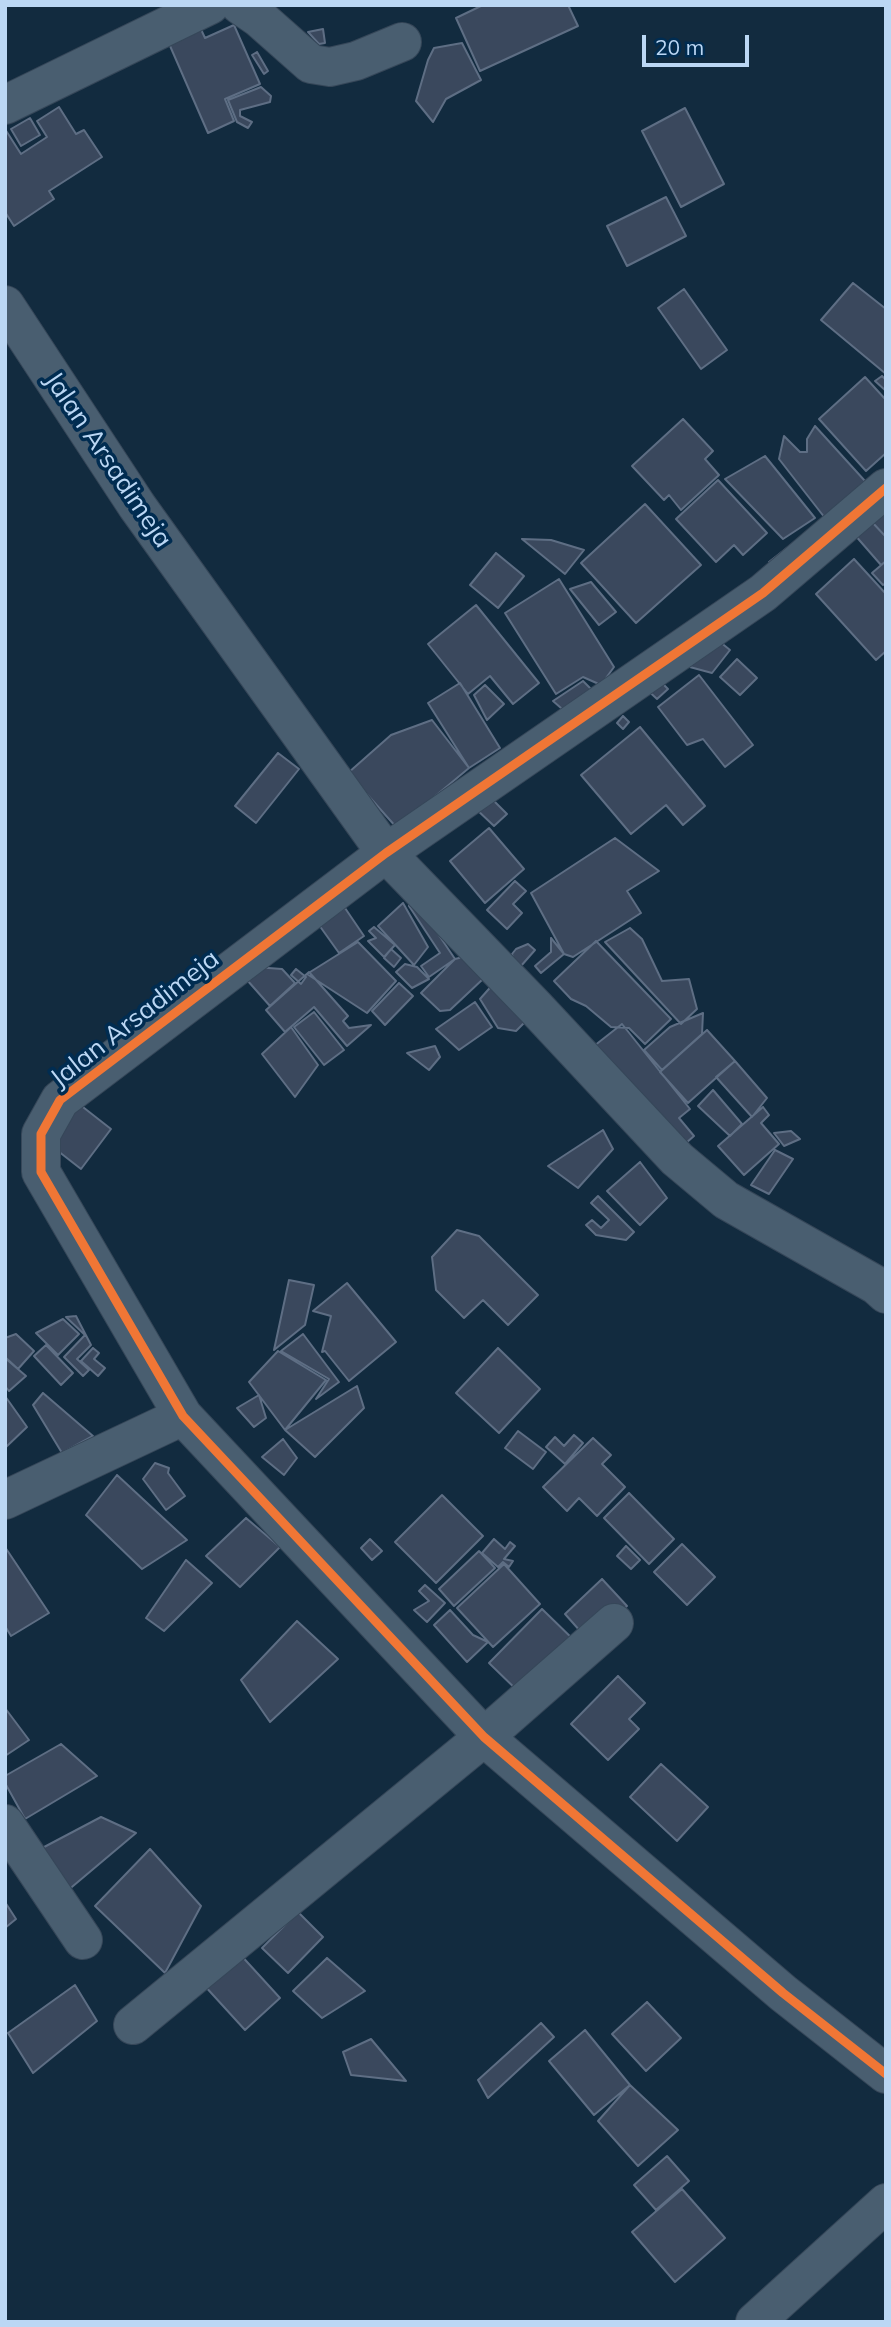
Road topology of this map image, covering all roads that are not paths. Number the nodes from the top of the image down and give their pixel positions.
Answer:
1 (210, 5) edge
2 (240, 5) edge
3 (402, 42) dead end
4 (5, 105) edge
5 (5, 304) edge
6 (886, 488) edge
7 (386, 853) junction
8 (886, 1294) edge
9 (183, 1416) junction
10 (5, 1500) edge
11 (614, 1623) dead end
12 (484, 1737) junction
13 (5, 1824) edge
14 (83, 1940) dead end
15 (133, 2025) dead end
16 (886, 2074) edge
17 (886, 2203) edge
18 (755, 2322) edge

1 - 4 street
2 - 3 street
5 - 7 street, Jalan Arsadimeja
6 - 7 street
7 - 8 street
7 - 9 street, Jalan Arsadimeja
9 - 10 street
9 - 12 street, Jalan Arsadimeja
11 - 12 street
12 - 15 street
12 - 16 street, Jalan Arsadimeja
13 - 14 street
17 - 18 street

